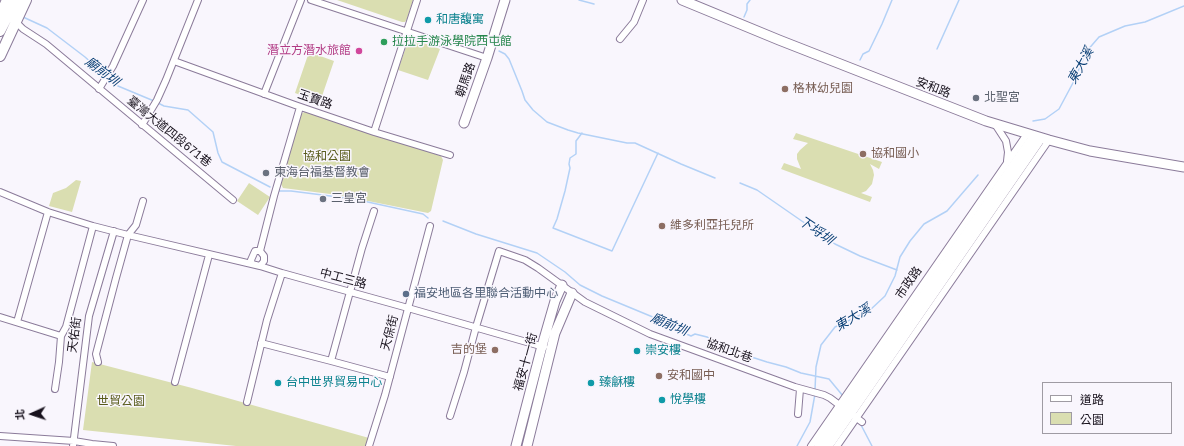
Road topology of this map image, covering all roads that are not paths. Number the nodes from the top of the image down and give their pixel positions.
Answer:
1 (16, 0) edge
2 (26, 0) edge
3 (143, 0) edge
4 (198, 0) edge
5 (301, 0) edge
6 (311, 0) edge
7 (417, 0) edge
8 (505, 0) edge
9 (643, 0) edge
10 (682, 0) edge
11 (5, 7) edge
12 (16, 23) junction
13 (0, 31) edge
14 (406, 32) junction
15 (620, 40) dead end
16 (0, 56) edge
17 (487, 58) junction
18 (174, 61) junction
19 (99, 89) junction
20 (264, 94) junction
21 (300, 107) junction
22 (464, 123) dead end
23 (995, 124) junction
24 (142, 125) junction
25 (374, 132) junction
26 (1038, 137) junction
27 (450, 155) dead end
28 (1006, 166) junction
29 (1184, 167) edge
30 (0, 192) edge
31 (233, 200) dead end
32 (142, 201) dead end
33 (374, 211) dead end
34 (48, 212) junction
35 (93, 226) junction
36 (430, 226) dead end
37 (114, 231) junction
38 (128, 235) junction
39 (260, 251) junction
40 (209, 255) junction
41 (252, 264) junction
42 (260, 266) junction
43 (282, 273) junction
44 (562, 285) junction
45 (350, 292) junction
46 (572, 293) junction
47 (408, 308) junction
48 (0, 317) edge
49 (17, 322) junction
50 (476, 327) junction
51 (61, 336) junction
52 (261, 343) junction
53 (542, 346) junction
54 (551, 349) junction
55 (331, 361) junction
56 (98, 362) dead end
57 (390, 377) junction
58 (175, 382) dead end
59 (55, 389) dead end
60 (803, 390) junction
61 (247, 402) dead end
62 (798, 414) dead end
63 (850, 414) junction
64 (450, 416) dead end
65 (0, 437) edge
66 (54, 443) edge
67 (73, 443) edge
68 (92, 445) edge
69 (113, 446) edge
70 (368, 446) edge
71 (516, 446) edge
72 (527, 446) edge
73 (811, 446) edge
74 (819, 446) edge
75 (828, 446) edge
76 (837, 446) edge

1 - 11 main road
2 - 12 main road
3 - 19 street
4 - 18 street
5 - 20 street
6 - 14 street
7 - 14 street
8 - 17 street, 朝馬路
9 - 15 street
10 - 23 street, 安和路
11 - 12 street
11 - 13 main road
12 - 16 main road
12 - 19 street, 臺灣大道四段671巷
14 - 17 street
14 - 25 street
17 - 22 street, 朝馬路
18 - 20 street, 玉寶路
18 - 24 street
19 - 24 street, 臺灣大道四段671巷
20 - 21 street, 玉寶路
21 - 25 street, 玉寶路
21 - 39 street
23 - 26 street, 安和路
23 - 28 street
24 - 31 street, 臺灣大道四段671巷
25 - 27 street, 玉寶路
26 - 28 street, 市政路
26 - 29 street, 安和路
26 - 63 street, 市政路
28 - 63 street, 市政路
30 - 34 street, 中工三路
32 - 38 street
33 - 45 street
34 - 35 street, 中工三路
34 - 49 street
35 - 37 street, 中工三路
35 - 51 street
36 - 47 street, 天保街
37 - 38 street, 中工三路
37 - 67 street, 天佑街
38 - 40 street, 中工三路
38 - 56 street
39 - 41 street
39 - 42 street
40 - 41 street, 中工三路
40 - 58 street
41 - 42 street, 中工三路
42 - 43 street, 中工三路
43 - 45 street, 中工三路
43 - 52 street
44 - 46 street, 協和北巷
44 - 50 street, 協和北巷
44 - 53 street, 福安十一街
45 - 47 street, 中工三路
45 - 55 street
46 - 54 street
46 - 60 street, 協和北巷
47 - 50 street, 中工三路
47 - 57 street, 天保街
48 - 49 street
49 - 51 street
50 - 53 street, 中工三路
50 - 64 street
51 - 59 street
52 - 55 street
52 - 61 street
53 - 54 street, 中工三路
53 - 71 street, 福安十一街
54 - 72 street
55 - 57 street
57 - 70 street, 天保街
60 - 62 street
60 - 63 street, 協和北巷
63 - 73 street, 市政路
63 - 74 street, 市政路
63 - 75 street, 市政路
63 - 76 street, 市政路
65 - 66 street
66 - 67 street
67 - 68 street
68 - 69 street

